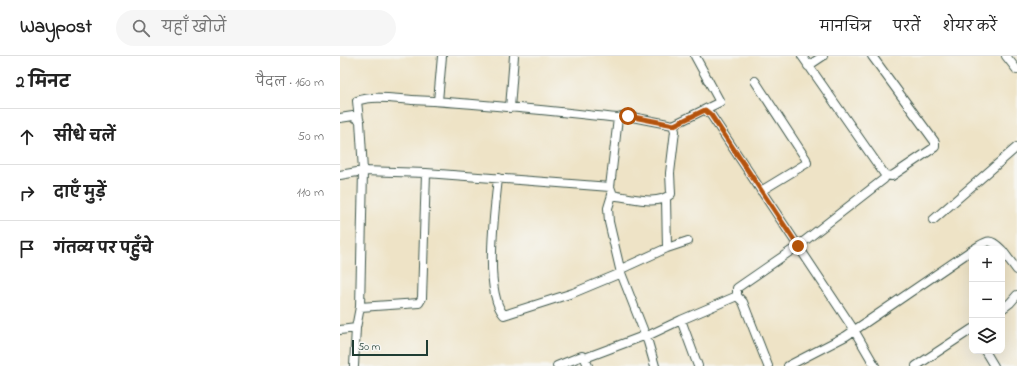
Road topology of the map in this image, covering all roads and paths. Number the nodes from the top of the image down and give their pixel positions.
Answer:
1 (442, 56) edge
2 (514, 56) edge
3 (695, 56) edge
4 (802, 56) edge
5 (823, 56) edge
6 (872, 56) edge
7 (1006, 56) edge
8 (808, 66) junction
9 (1017, 70) edge
10 (755, 81) dead end
11 (438, 101) junction
12 (510, 108) junction
13 (705, 110) junction
14 (340, 118) edge
15 (618, 118) junction
16 (359, 120) junction
17 (674, 125) junction
18 (1017, 147) edge
19 (362, 171) junction
20 (426, 173) junction
21 (340, 175) edge
22 (885, 175) junction
23 (498, 178) junction
24 (611, 191) junction
25 (761, 191) junction
26 (666, 199) junction
27 (933, 220) dead end
28 (688, 241) dead end
29 (798, 246) junction
30 (979, 246) edge
31 (998, 246) edge
32 (667, 248) junction
33 (969, 253) edge
34 (1005, 254) edge
35 (1017, 270) edge
36 (622, 271) junction
37 (1017, 295) edge
38 (737, 296) junction
39 (360, 306) junction
40 (1005, 307) edge
41 (681, 320) junction
42 (356, 328) junction
43 (340, 330) edge
44 (854, 330) junction
45 (969, 332) edge
46 (645, 337) junction
47 (987, 354) edge
48 (585, 358) junction
49 (354, 366) edge
50 (557, 366) edge
51 (588, 366) edge
52 (655, 366) edge
53 (698, 366) edge
54 (768, 366) edge
55 (788, 366) edge
56 (875, 366) edge
57 (916, 366) edge
58 (994, 366) edge

1 - 11 street
2 - 12 street
3 - 13 street
4 - 8 street
5 - 8 street
6 - 22 street
7 - 9 street
8 - 22 street
10 - 25 street
11 - 12 street
11 - 16 street
12 - 15 street
13 - 17 street
13 - 25 street
14 - 16 street
15 - 17 street
15 - 24 street
16 - 19 street
17 - 26 street
18 - 27 street
19 - 20 street
19 - 21 street
19 - 39 street
20 - 23 street
20 - 39 street
22 - 29 street
23 - 24 street
23 - 36 street
24 - 26 street
24 - 36 street
25 - 29 street
26 - 32 street
28 - 32 street
29 - 38 street
29 - 44 street
30 - 31 street
32 - 36 street
33 - 44 street
34 - 35 street
36 - 46 street
37 - 40 street
38 - 41 street
38 - 54 street
39 - 42 street
41 - 46 street
41 - 53 street
42 - 43 street
42 - 49 street
44 - 55 street
44 - 56 street
45 - 57 street
46 - 48 street
46 - 52 street
47 - 58 street
48 - 50 street
48 - 51 street

